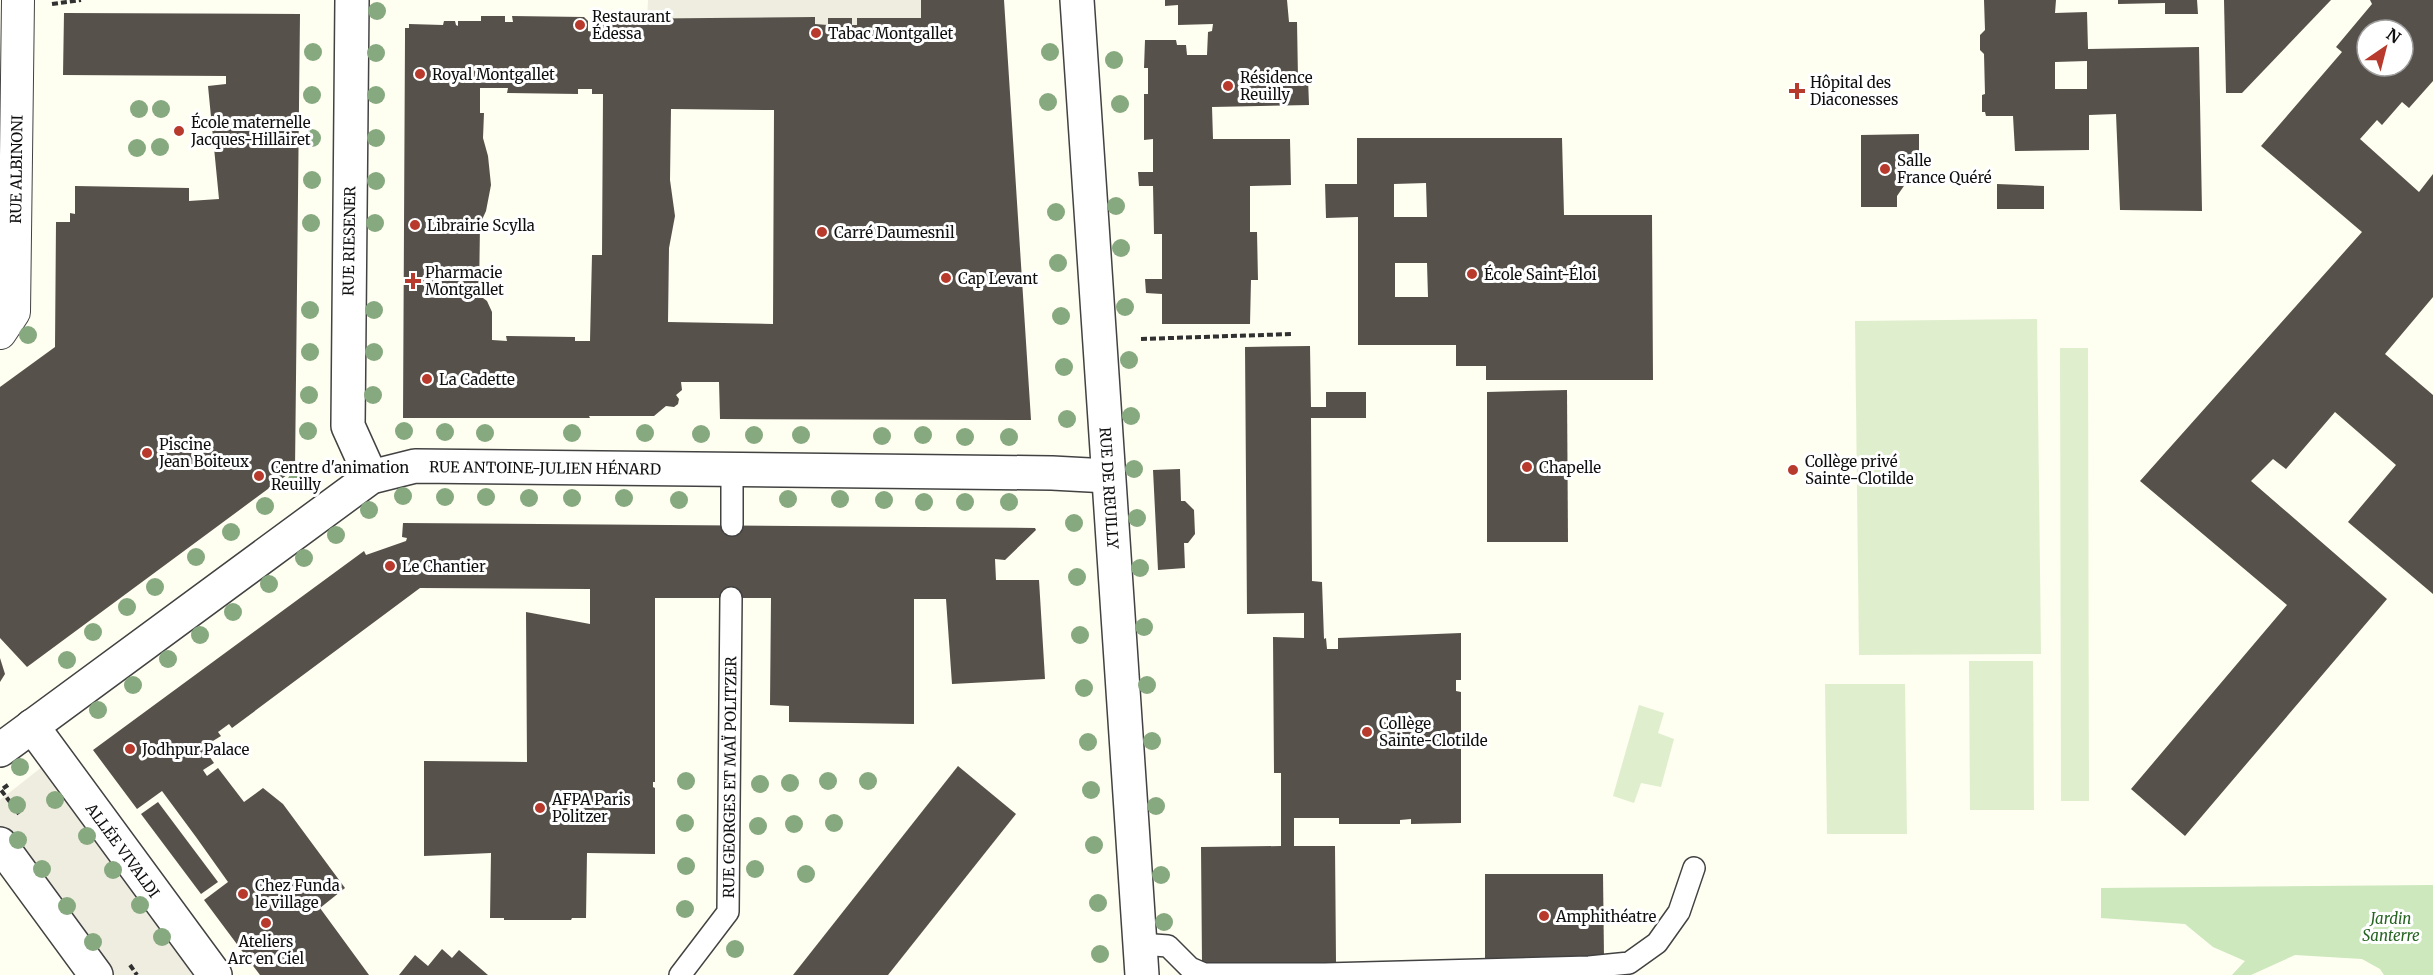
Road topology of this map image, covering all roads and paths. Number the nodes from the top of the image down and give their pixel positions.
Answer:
1 (18, 0) edge
2 (352, 0) edge
3 (1077, 0) edge
4 (0, 333) edge
5 (1292, 334) dead end
6 (1141, 339) dead end
7 (732, 470) junction
8 (1108, 476) junction
9 (371, 477) junction
10 (732, 525) dead end
11 (731, 597) dead end
12 (32, 726) junction
13 (0, 750) edge
14 (0, 844) edge
15 (1694, 868) dead end
16 (1141, 959) edge
17 (96, 975) edge
18 (215, 975) edge
19 (680, 975) edge

1 - 4 street, RUE ALBINONI
2 - 9 street, RUE RIESENER
3 - 8 street, RUE DE REUILLY
5 - 6 path
7 - 8 street, RUE ANTOINE-JULIEN HÉNARD
7 - 9 street, RUE ANTOINE-JULIEN HÉNARD
7 - 10 lane
8 - 16 street, RUE DE REUILLY
9 - 12 street, RUE ANTOINE-JULIEN HÉNARD
11 - 19 lane, RUE GEORGES ET MAÏ POLITZER
12 - 13 street, RUE ANTOINE-JULIEN HÉNARD
12 - 18 street, ALLÉE VIVALDI
14 - 17 street
15 - 16 lane

